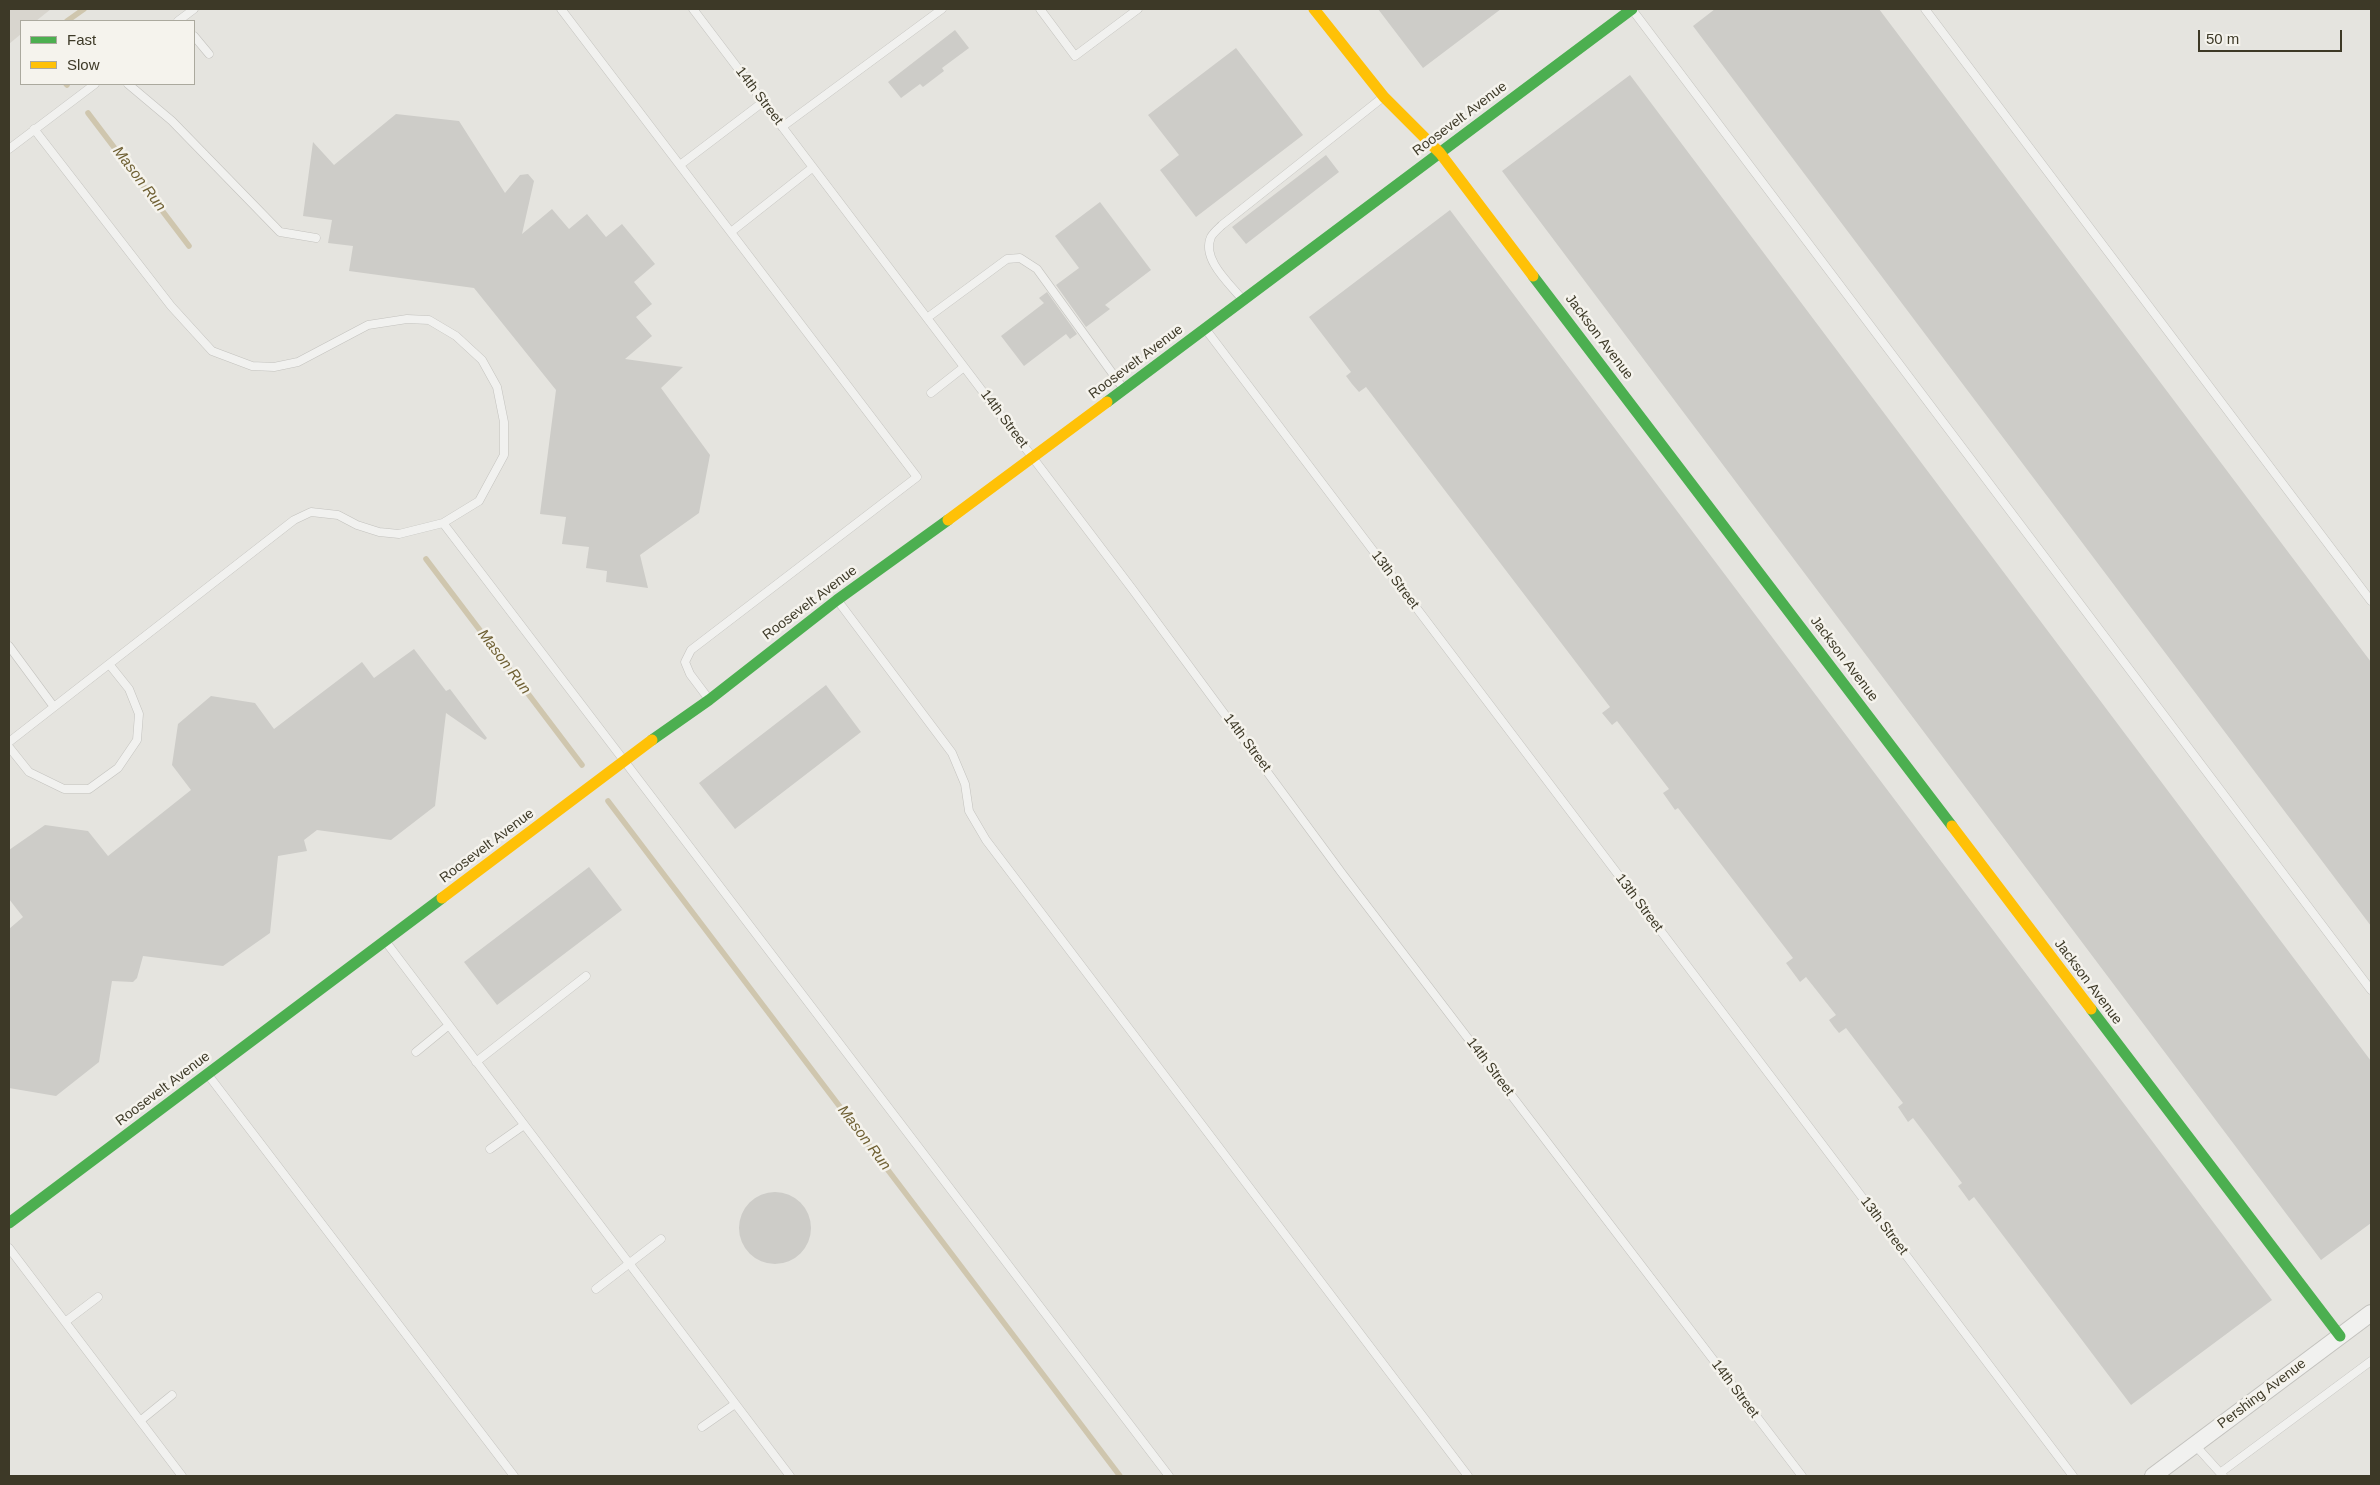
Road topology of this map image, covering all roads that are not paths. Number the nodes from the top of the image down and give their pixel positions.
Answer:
1 (194, 9) edge
2 (560, 9) edge
3 (694, 9) edge
4 (942, 9) edge
5 (1040, 9) edge
6 (1138, 9) edge
7 (1314, 9) edge
8 (1632, 9) edge
9 (1925, 9) edge
10 (181, 20) edge
11 (195, 37) edge
12 (209, 54) dead end
13 (94, 85) edge
14 (129, 85) edge
15 (1384, 97) junction
16 (764, 102) junction
17 (782, 127) junction
18 (34, 129) junction
19 (9, 149) edge
20 (1440, 153) junction
21 (680, 165) junction
22 (812, 168) junction
23 (731, 232) junction
24 (316, 238) dead end
25 (1244, 301) junction
26 (927, 318) junction
27 (1206, 329) junction
28 (964, 367) junction
29 (1124, 390) junction
30 (931, 393) dead end
31 (1033, 458) junction
32 (443, 523) junction
33 (837, 600) junction
34 (2371, 601) edge
35 (9, 646) edge
36 (109, 664) junction
37 (709, 700) junction
38 (54, 707) junction
39 (9, 742) edge
40 (9, 746) edge
41 (625, 760) junction
42 (386, 942) junction
43 (586, 976) dead end
44 (2371, 990) edge
45 (449, 1025) junction
46 (416, 1052) dead end
47 (476, 1062) junction
48 (208, 1074) junction
49 (524, 1125) junction
50 (490, 1149) dead end
51 (9, 1223) edge
52 (662, 1239) dead end
53 (9, 1248) edge
54 (629, 1264) junction
55 (596, 1289) dead end
56 (98, 1297) dead end
57 (2371, 1313) edge
58 (65, 1322) junction
59 (2340, 1336) junction
60 (2371, 1361) edge
61 (172, 1395) dead end
62 (735, 1404) junction
63 (140, 1421) junction
64 (702, 1428) dead end
65 (2194, 1445) junction
66 (2222, 1475) edge
67 (182, 1476) edge
68 (514, 1476) edge
69 (790, 1476) edge
70 (1169, 1476) edge
71 (1468, 1476) edge
72 (1802, 1476) edge
73 (2073, 1476) edge
74 (2153, 1476) edge

1 - 10 lane
2 - 21 lane
3 - 16 lane, 14th Street
4 - 17 lane
5 - 6 lane
7 - 15 street, Jackson Avenue
8 - 20 street, Roosevelt Avenue
8 - 44 lane
9 - 34 lane
11 - 12 lane
13 - 18 lane
14 - 24 lane
15 - 20 street, Jackson Avenue
15 - 25 lane
16 - 17 lane, 14th Street
16 - 21 lane
17 - 22 lane, 14th Street
18 - 19 lane
18 - 32 lane
20 - 25 street, Roosevelt Avenue
20 - 59 street, Jackson Avenue
21 - 23 lane
22 - 23 lane
22 - 26 lane, 14th Street
23 - 37 lane
25 - 27 street, Roosevelt Avenue
26 - 28 lane, 14th Street
26 - 29 lane
27 - 29 street, Roosevelt Avenue
27 - 73 lane, 13th Street
28 - 30 lane
28 - 31 lane, 14th Street
29 - 31 street, Roosevelt Avenue
31 - 33 street, Roosevelt Avenue
31 - 72 lane, 14th Street
32 - 36 lane
32 - 41 lane
33 - 37 street, Roosevelt Avenue
33 - 71 lane
35 - 38 lane
36 - 38 lane
36 - 40 lane
37 - 41 street, Roosevelt Avenue
38 - 39 lane
41 - 42 street, Roosevelt Avenue
41 - 70 lane
42 - 45 lane
42 - 48 street, Roosevelt Avenue
43 - 47 lane
45 - 46 lane
45 - 47 lane
47 - 49 lane
48 - 51 street, Roosevelt Avenue
48 - 68 lane
49 - 50 lane
49 - 54 lane
52 - 54 lane
53 - 58 lane
54 - 55 lane
54 - 62 lane
56 - 58 lane
57 - 59 street, Pershing Avenue
58 - 63 lane
59 - 65 street, Pershing Avenue
60 - 66 lane
61 - 63 lane
62 - 64 lane
62 - 69 lane
63 - 67 lane
65 - 66 lane
65 - 74 street, Pershing Avenue

